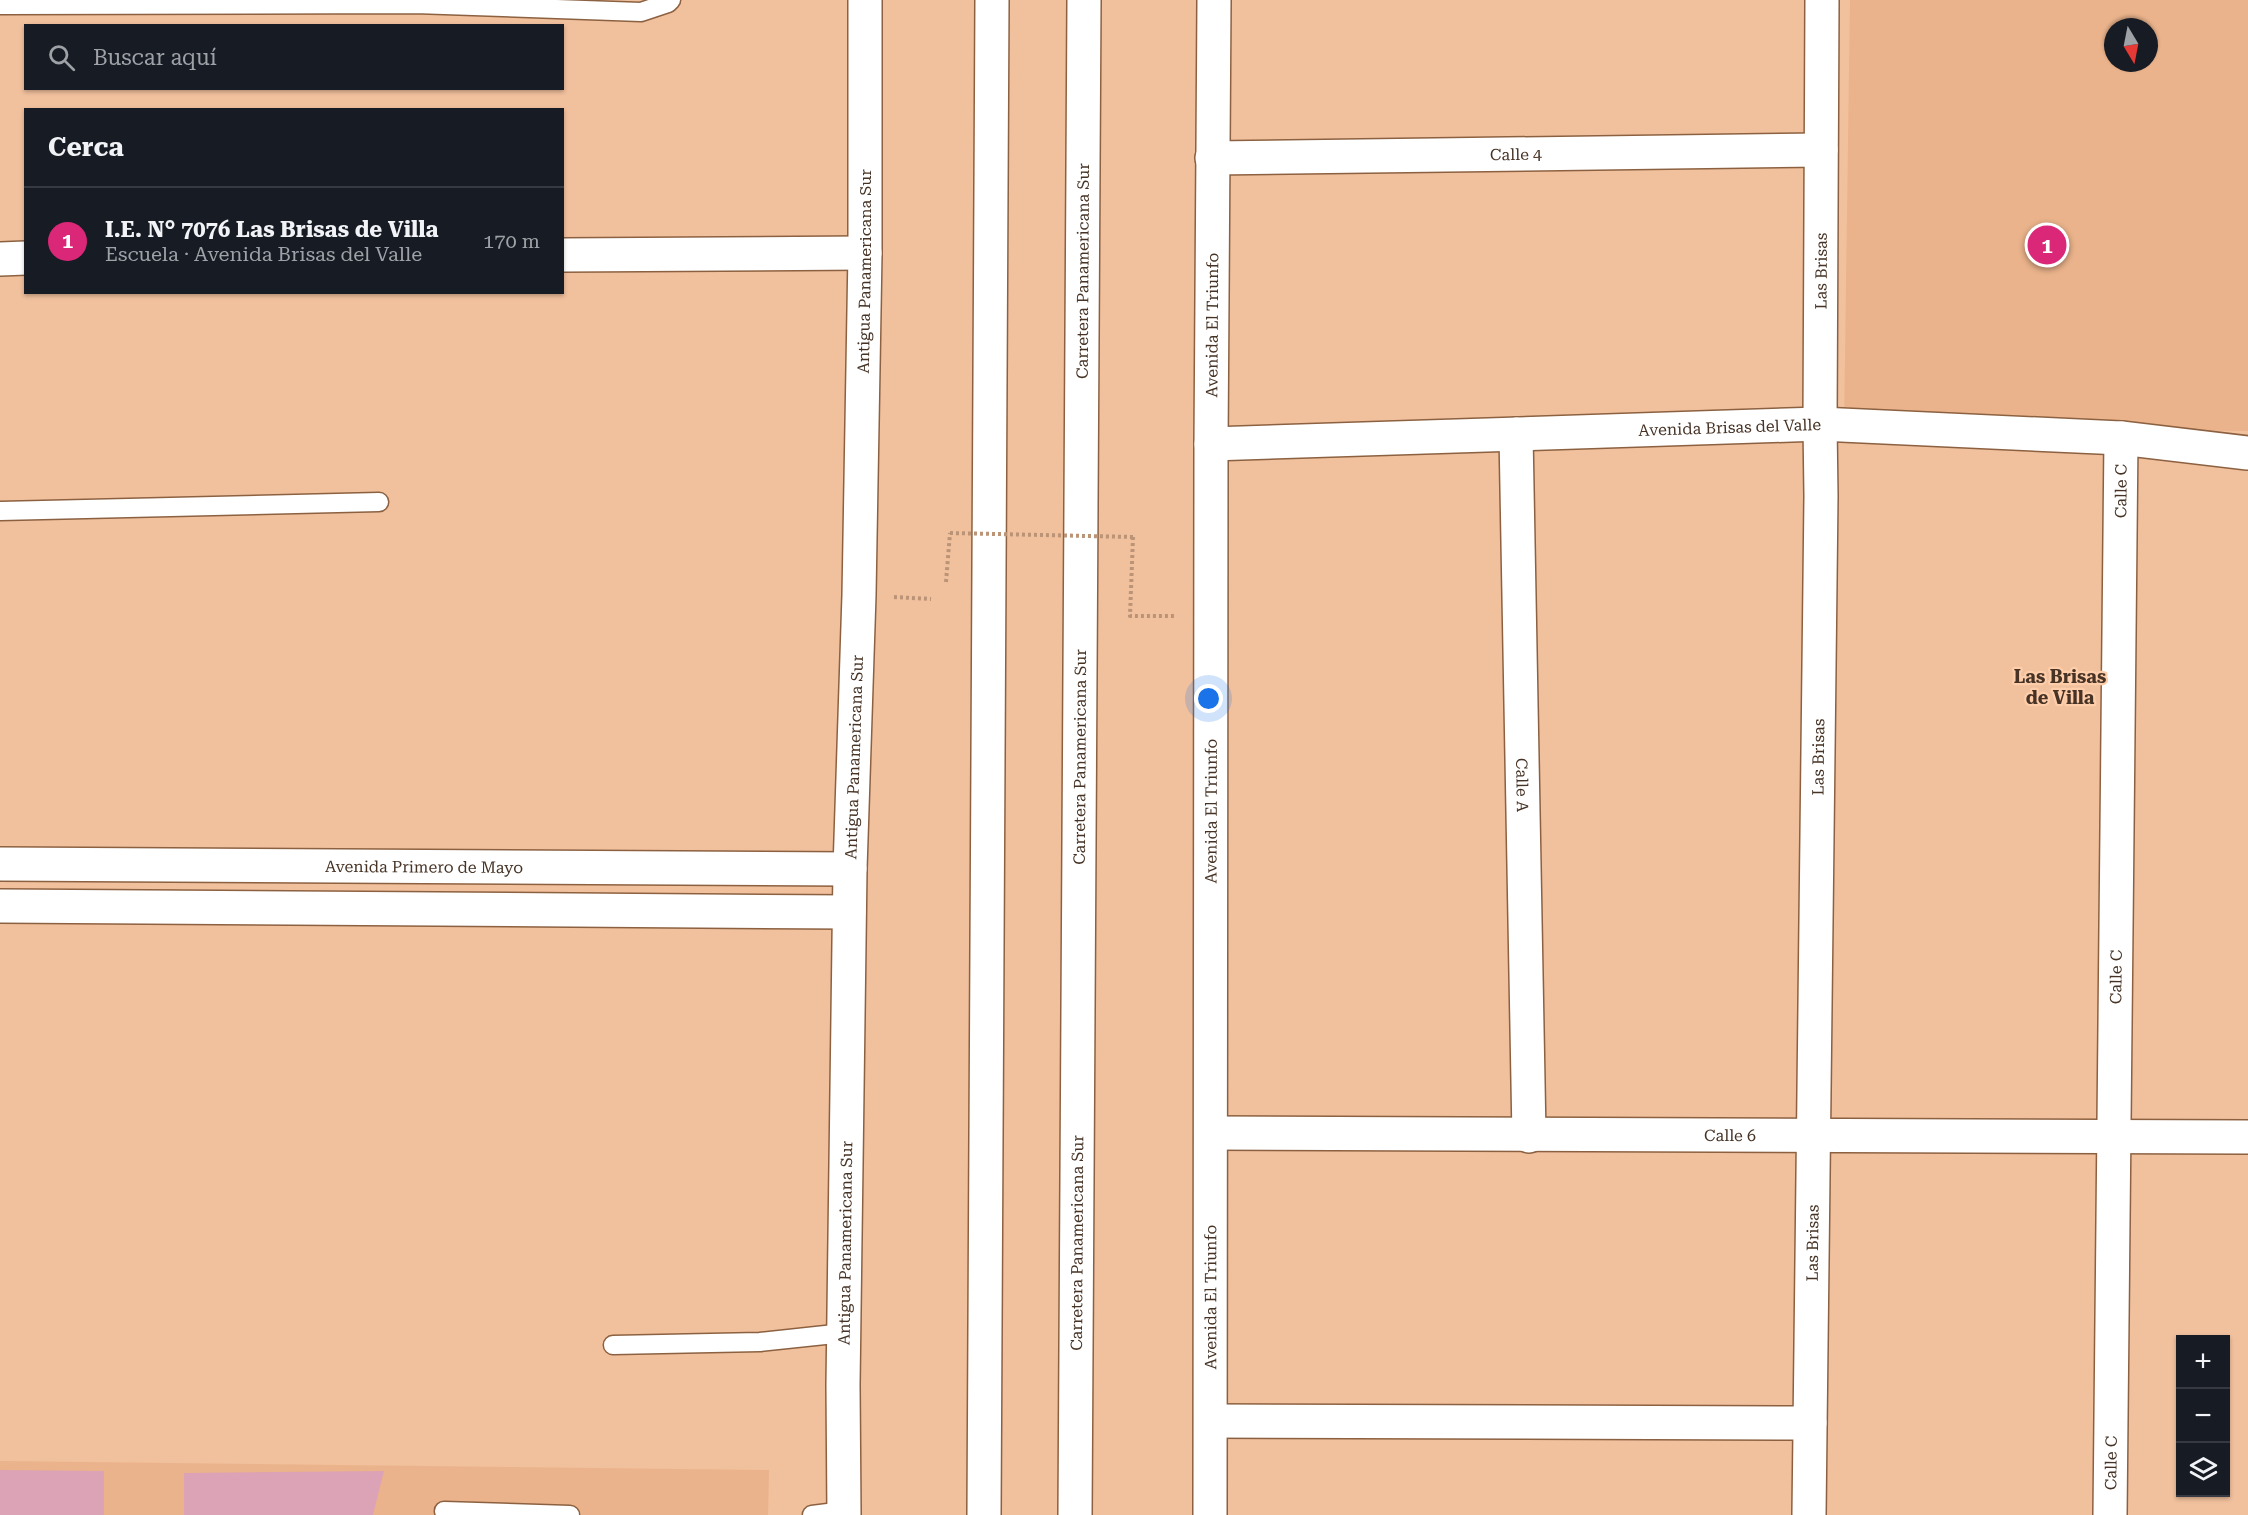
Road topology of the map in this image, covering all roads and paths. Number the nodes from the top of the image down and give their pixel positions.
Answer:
1 (671, 0) edge
2 (866, 0) edge
3 (992, 0) edge
4 (1084, 0) edge
5 (1214, 0) edge
6 (1822, 0) edge
7 (0, 5) edge
8 (1821, 150) junction
9 (1212, 158) junction
10 (865, 253) junction
11 (564, 255) edge
12 (24, 258) edge
13 (0, 259) edge
14 (1820, 424) junction
15 (1516, 434) junction
16 (2121, 438) junction
17 (1211, 444) junction
18 (2248, 453) edge
19 (379, 502) dead end
20 (0, 511) edge
21 (946, 582) dead end
22 (894, 597) dead end
23 (931, 599) dead end
24 (1181, 616) dead end
25 (0, 864) edge
26 (850, 869) junction
27 (0, 906) edge
28 (849, 912) junction
29 (1210, 1133) junction
30 (1529, 1136) junction
31 (1813, 1136) junction
32 (2115, 1137) junction
33 (2248, 1137) edge
34 (844, 1333) junction
35 (613, 1345) dead end
36 (1211, 1421) junction
37 (1810, 1423) junction
38 (444, 1511) dead end
39 (844, 1513) edge
40 (570, 1515) edge
41 (812, 1515) edge
42 (984, 1515) edge
43 (1075, 1515) edge
44 (1210, 1515) edge
45 (1809, 1515) edge
46 (2110, 1515) edge

1 - 7 lane
2 - 10 main road, Antigua Panamericana Sur
3 - 42 main road
4 - 43 main road, Carretera Panamericana Sur
5 - 9 main road, Avenida El Triunfo
6 - 8 main road, Las Brisas
8 - 9 main road, Calle 4
8 - 14 main road, Las Brisas
9 - 17 main road, Avenida El Triunfo
10 - 11 main road
10 - 26 main road, Antigua Panamericana Sur
12 - 13 main road
14 - 15 main road, Avenida Brisas del Valle
14 - 16 main road, Avenida Brisas del Valle
14 - 31 main road, Las Brisas
15 - 17 main road, Avenida Brisas del Valle
15 - 30 main road, Calle A
16 - 18 main road, Avenida Brisas del Valle
16 - 32 main road, Calle C
17 - 29 main road, Avenida El Triunfo
19 - 20 lane
21 - 24 path, bridge
22 - 23 path
25 - 26 main road, Avenida Primero de Mayo
26 - 28 main road, Antigua Panamericana Sur
27 - 28 main road
28 - 34 main road, Antigua Panamericana Sur
29 - 30 main road, Calle 6
29 - 36 main road, Avenida El Triunfo
30 - 31 main road, Calle 6
31 - 32 main road, Calle 6
31 - 37 main road, Las Brisas
32 - 33 main road, Calle 6
32 - 46 main road, Calle C
34 - 35 lane
34 - 39 main road, Antigua Panamericana Sur
36 - 37 main road
36 - 44 main road, Avenida El Triunfo
37 - 45 main road, Las Brisas
38 - 40 lane
39 - 41 lane

